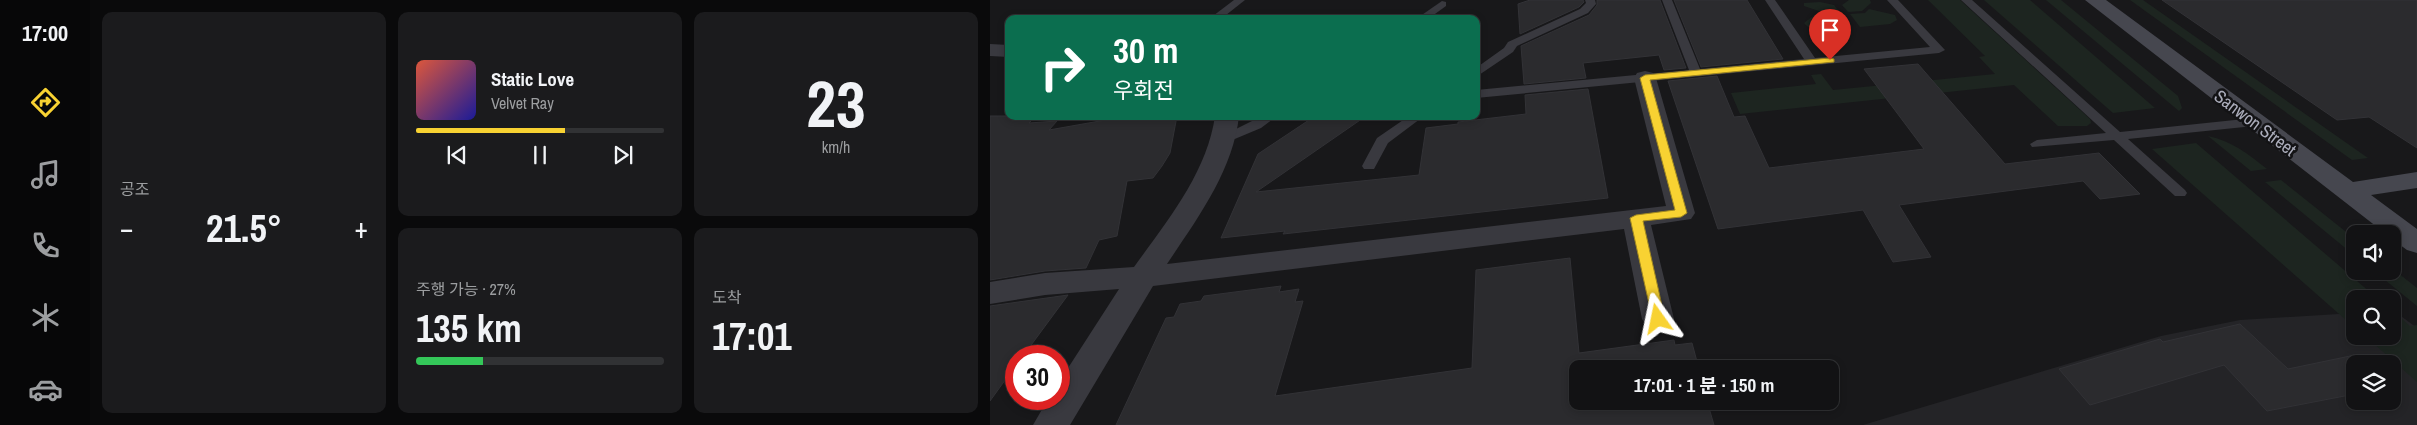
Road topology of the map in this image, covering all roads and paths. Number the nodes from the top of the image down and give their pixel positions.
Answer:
1 (1240, 0) edge
2 (1590, 0) edge
3 (1667, 0) edge
4 (1770, 0) edge
5 (1892, 0) edge
6 (1966, 0) edge
7 (2094, 0) edge
8 (1442, 4) dead end
9 (1219, 15) edge
10 (1427, 15) edge
11 (990, 50) edge
12 (1005, 51) edge
13 (1812, 62) junction
14 (1480, 71) edge
15 (1696, 73) junction
16 (1645, 78) junction
17 (1480, 94) edge
18 (1265, 120) edge
19 (1412, 120) edge
20 (2254, 122) junction
21 (1226, 127) edge
22 (2116, 135) junction
23 (2037, 144) dead end
24 (1369, 166) dead end
25 (2417, 180) edge
26 (2345, 191) junction
27 (2180, 193) dead end
28 (1636, 218) junction
29 (2417, 244) edge
30 (1143, 277) junction
31 (990, 293) edge
32 (1658, 319) dead end
33 (1051, 425) edge

1 - 9 lane
2 - 14 lane
3 - 15 lane
4 - 13 lane
5 - 13 lane
6 - 22 lane
7 - 20 main road, Sanwon Street
8 - 10 lane
11 - 12 street
13 - 15 lane
15 - 16 lane
16 - 17 lane
16 - 28 street
18 - 21 lane
19 - 24 lane
20 - 22 lane
20 - 26 main road, Sanwon Street
21 - 30 street
22 - 23 lane
22 - 27 lane
25 - 26 main road
26 - 29 main road, Sanwon Street
28 - 30 street
28 - 32 street
30 - 31 street
30 - 33 street

